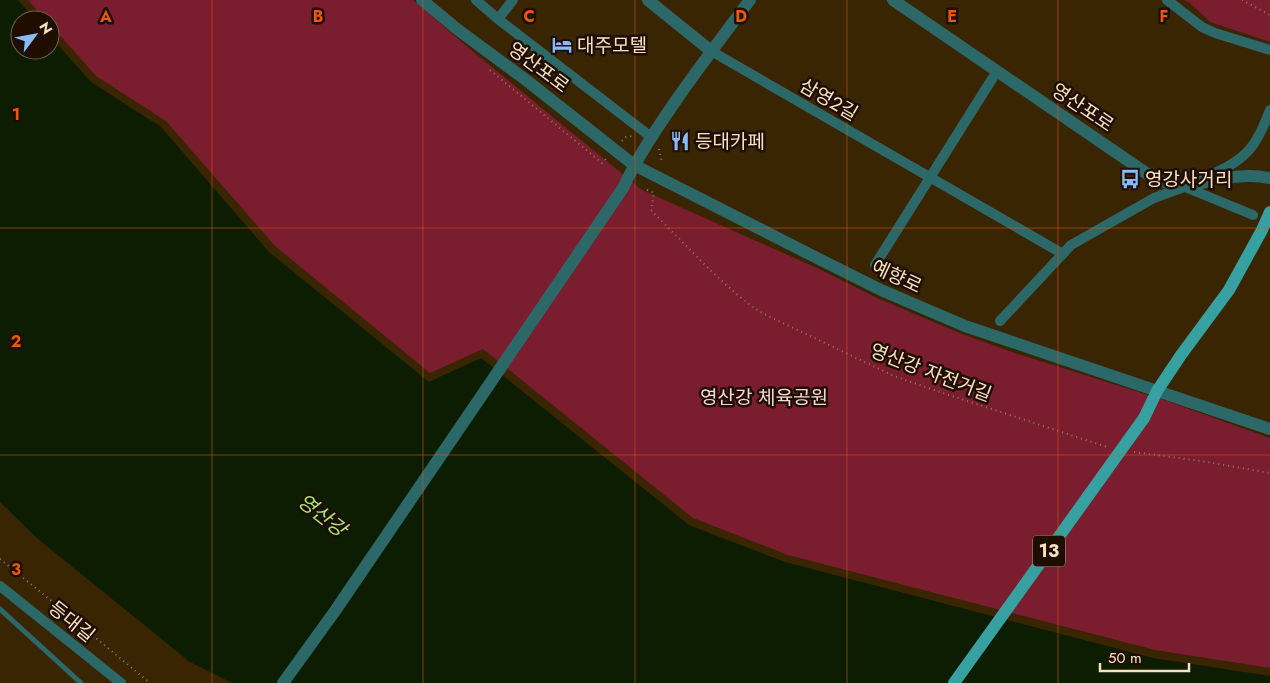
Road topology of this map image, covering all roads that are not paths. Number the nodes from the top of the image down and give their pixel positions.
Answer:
1 (422, 0) edge
2 (476, 0) edge
3 (513, 0) edge
4 (648, 0) edge
5 (750, 0) edge
6 (893, 0) edge
7 (1167, 0) edge
8 (498, 19) junction
9 (1270, 50) edge
10 (711, 51) junction
11 (997, 71) junction
12 (1270, 110) edge
13 (651, 136) junction
14 (634, 165) junction
15 (930, 178) junction
16 (1270, 178) edge
17 (1185, 187) junction
18 (1270, 212) edge
19 (1253, 215) dead end
20 (1063, 254) junction
21 (875, 265) dead end
22 (1000, 322) dead end
23 (1157, 391) junction
24 (1270, 429) edge
25 (0, 586) edge
26 (0, 609) edge
27 (81, 683) edge
28 (121, 683) edge
29 (283, 683) edge
30 (954, 683) edge

1 - 14 street, 영산포로
2 - 8 street
3 - 8 street
4 - 10 street
5 - 10 street
6 - 11 street, 영산포로
7 - 9 street
8 - 13 street
10 - 13 street
10 - 15 street, 삼영2길
11 - 15 street
11 - 17 street, 영산포로
12 - 17 street
13 - 14 street
14 - 23 street, 예향로
14 - 29 street
15 - 20 street, 삼영2길
15 - 21 street
16 - 17 street, 영산포로
17 - 19 street
17 - 20 street
18 - 23 main road, 13
20 - 22 street
23 - 24 street, 예향로
23 - 30 main road, 13, bridge
25 - 28 street, 등대길
26 - 27 lane

